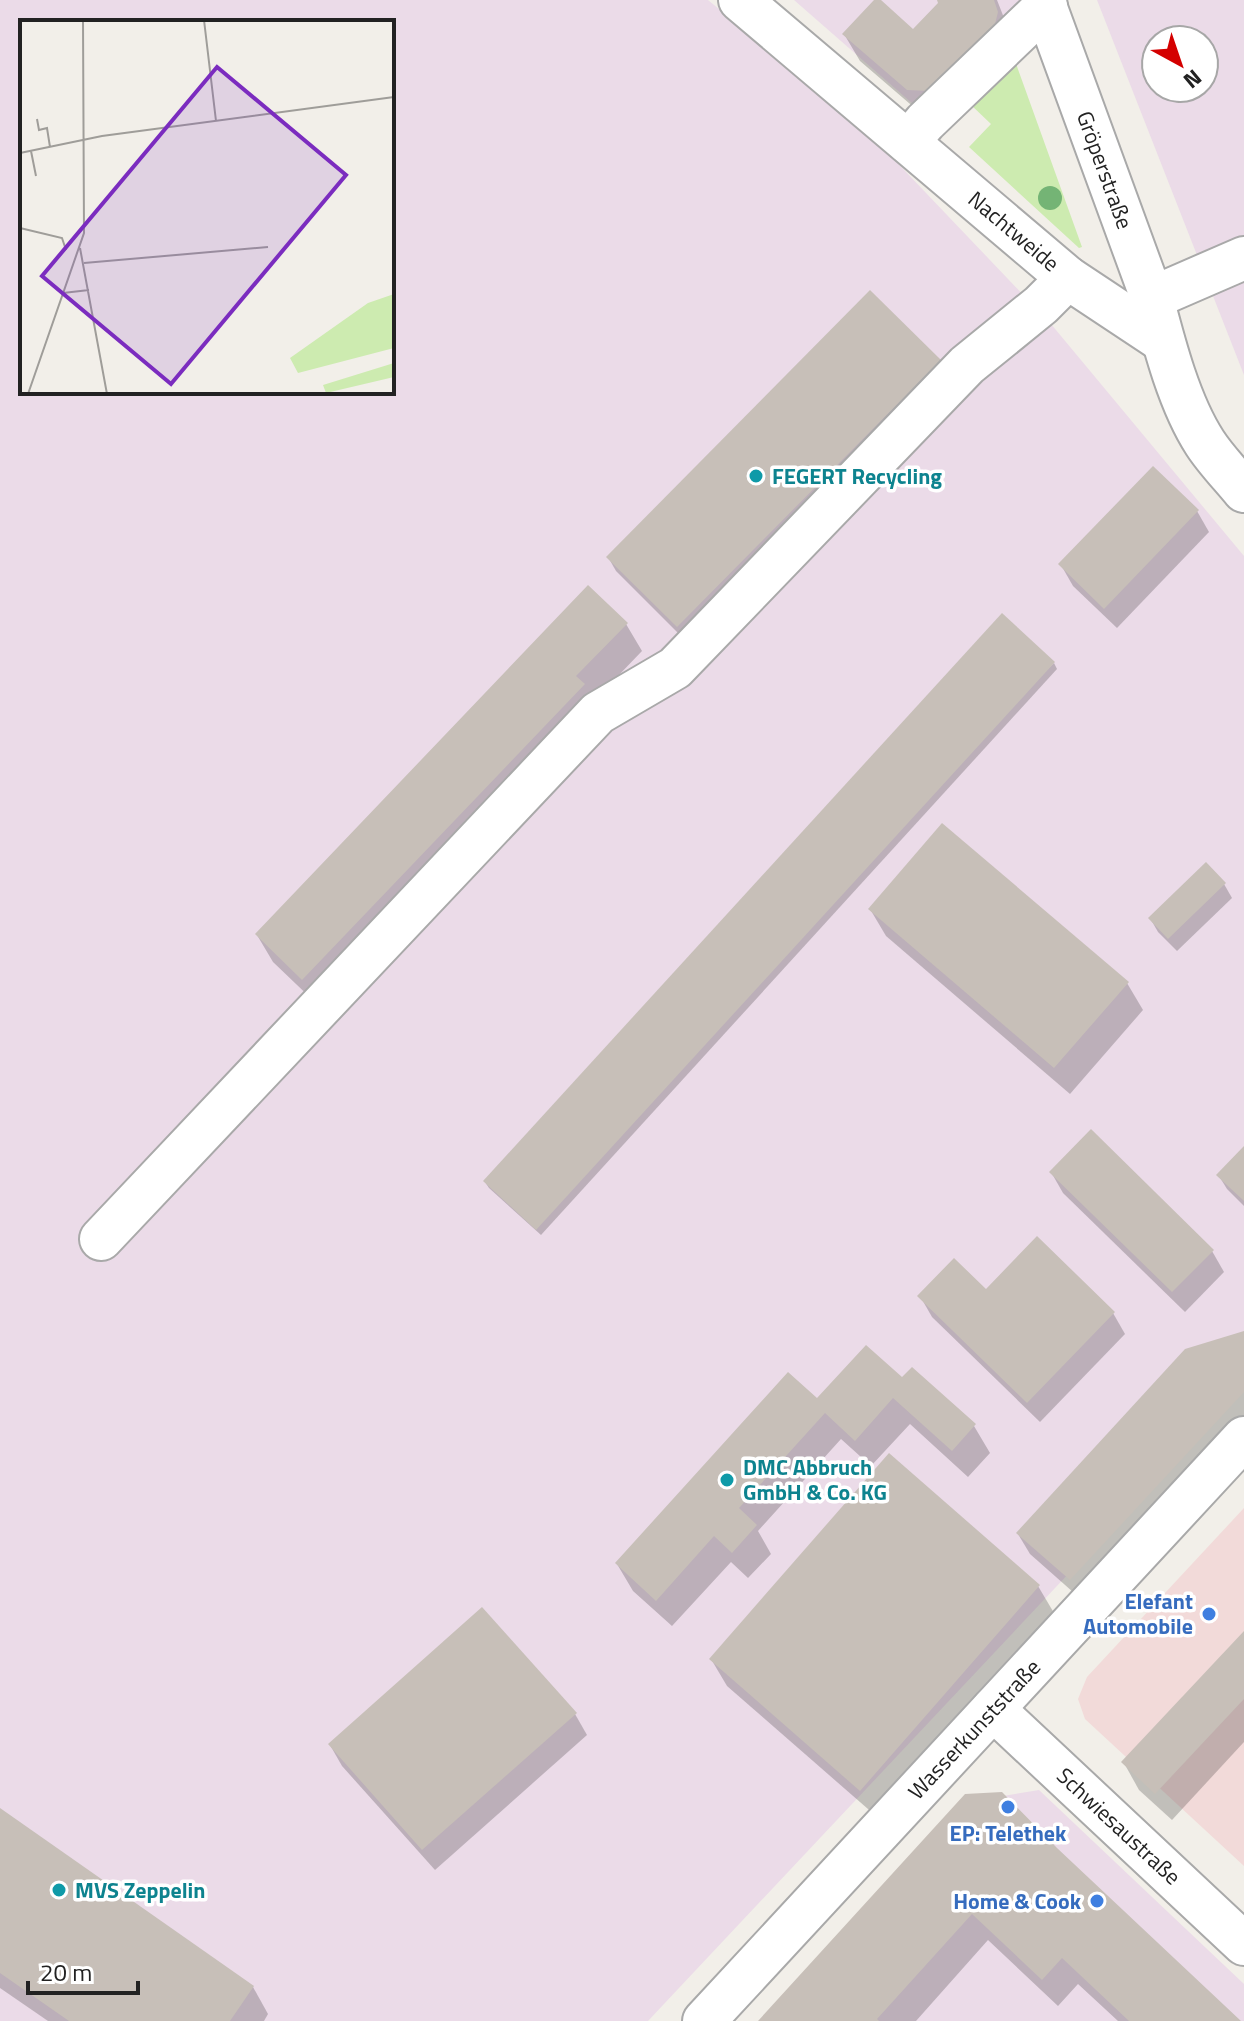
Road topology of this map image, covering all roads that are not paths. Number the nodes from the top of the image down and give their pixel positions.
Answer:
1 (740, 0) edge
2 (1044, 3) edge
3 (908, 142) junction
4 (1240, 264) edge
5 (1068, 278) junction
6 (1152, 298) junction
7 (1163, 341) junction
8 (1244, 491) edge
9 (101, 1239) dead end
10 (1244, 1438) edge
11 (993, 1709) junction
12 (1244, 1944) edge
13 (704, 2021) edge

1 - 3 street, Nachtweide
2 - 3 street
2 - 6 street, Gröperstraße
3 - 5 street, Nachtweide
4 - 6 street
5 - 7 street, Nachtweide
5 - 9 street
6 - 7 street, Gröperstraße
7 - 8 street
10 - 11 street, Wasserkunststraße
11 - 12 street, Schwiesaustraße
11 - 13 street, Wasserkunststraße

